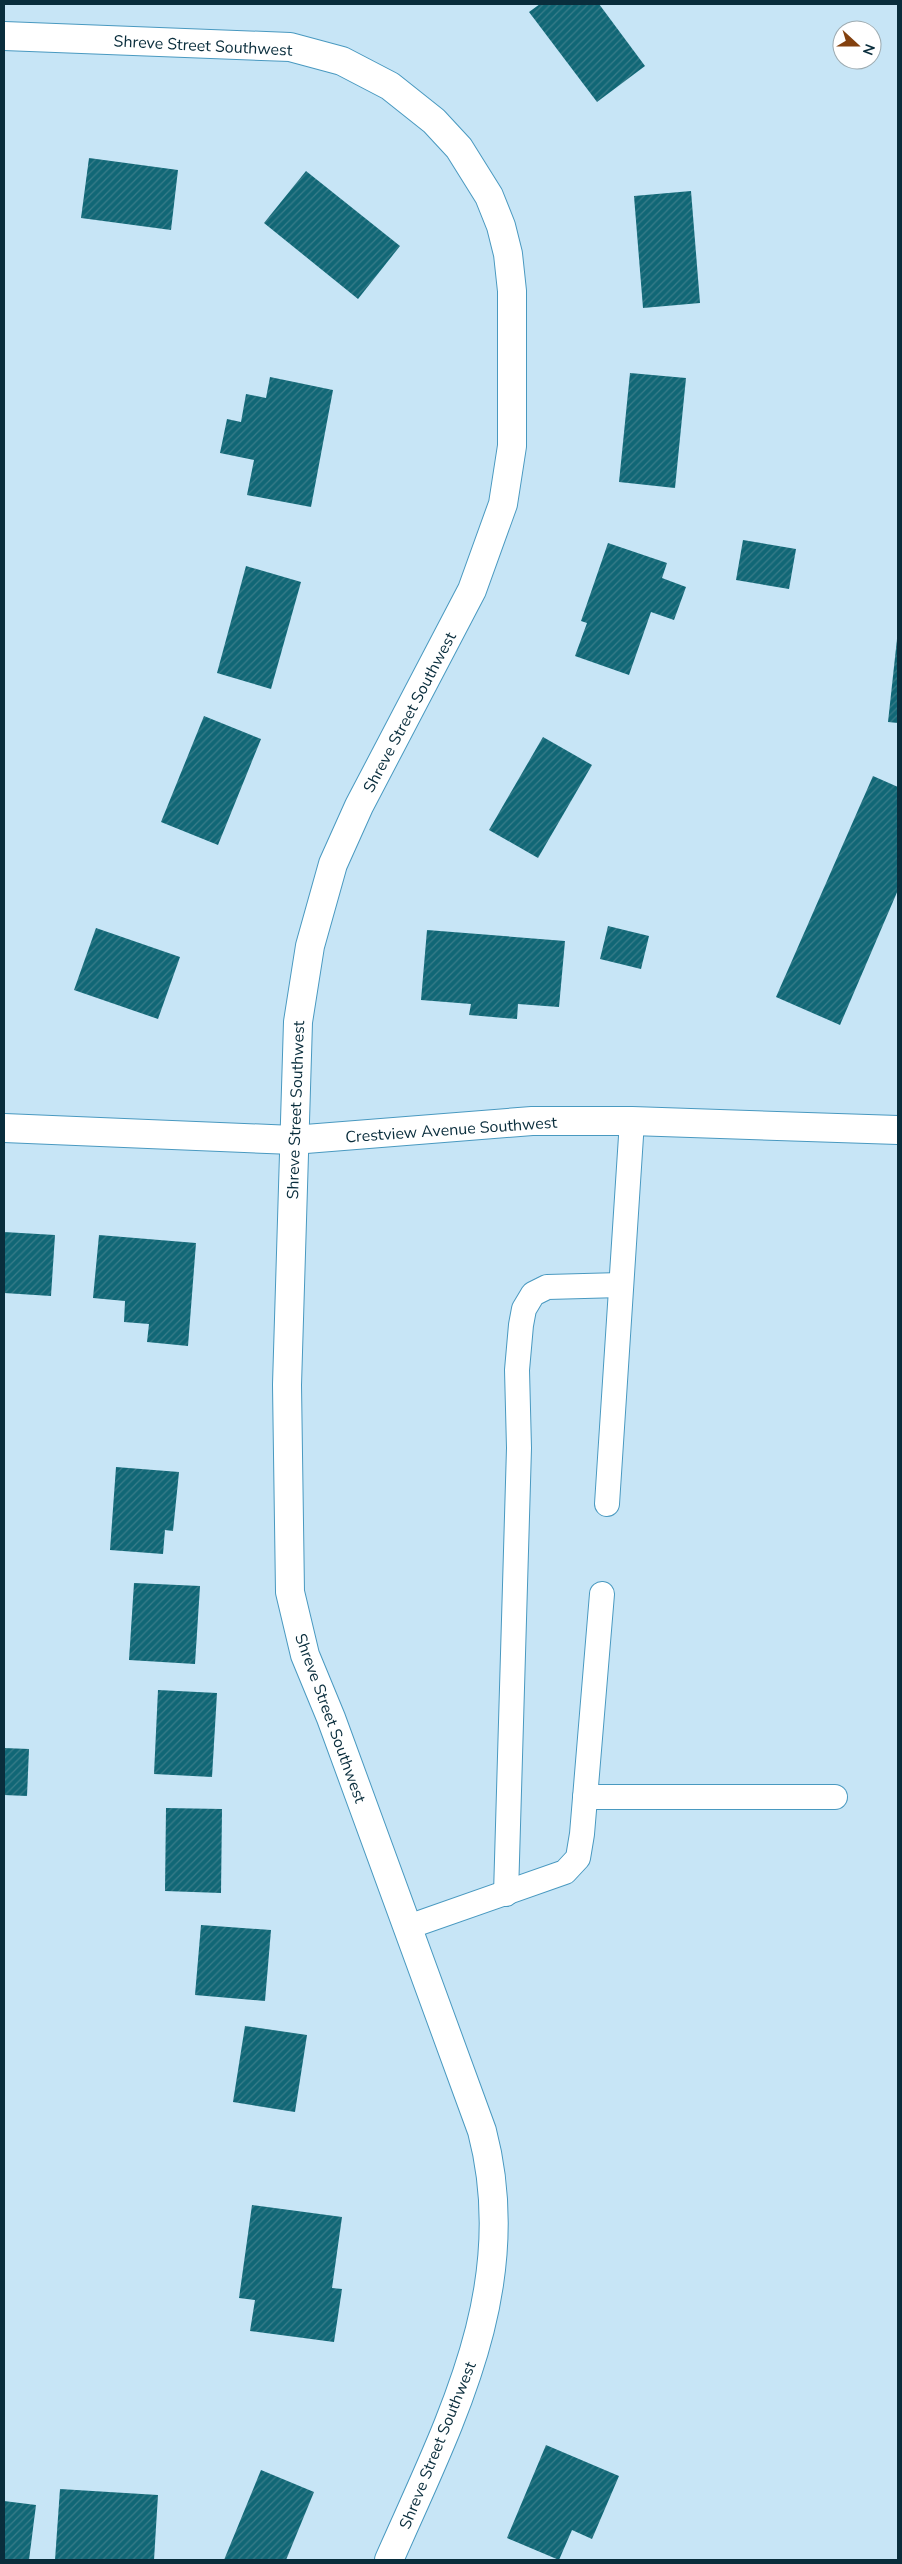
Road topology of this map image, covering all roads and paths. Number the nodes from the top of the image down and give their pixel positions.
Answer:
1 (4, 36) edge
2 (632, 1120) junction
3 (4, 1128) edge
4 (898, 1130) edge
5 (293, 1140) junction
6 (621, 1285) junction
7 (607, 1504) dead end
8 (602, 1594) dead end
9 (585, 1797) junction
10 (835, 1797) dead end
11 (506, 1894) junction
12 (408, 1928) junction
13 (389, 2560) edge

1 - 5 street, Shreve Street Southwest
2 - 4 street, Crestview Avenue Southwest
2 - 5 street, Crestview Avenue Southwest
2 - 6 lane
3 - 5 street, Crestview Avenue Southwest
5 - 12 street, Shreve Street Southwest
6 - 7 lane
6 - 11 lane
8 - 9 lane
9 - 10 lane
9 - 11 lane
11 - 12 lane
12 - 13 street, Shreve Street Southwest

